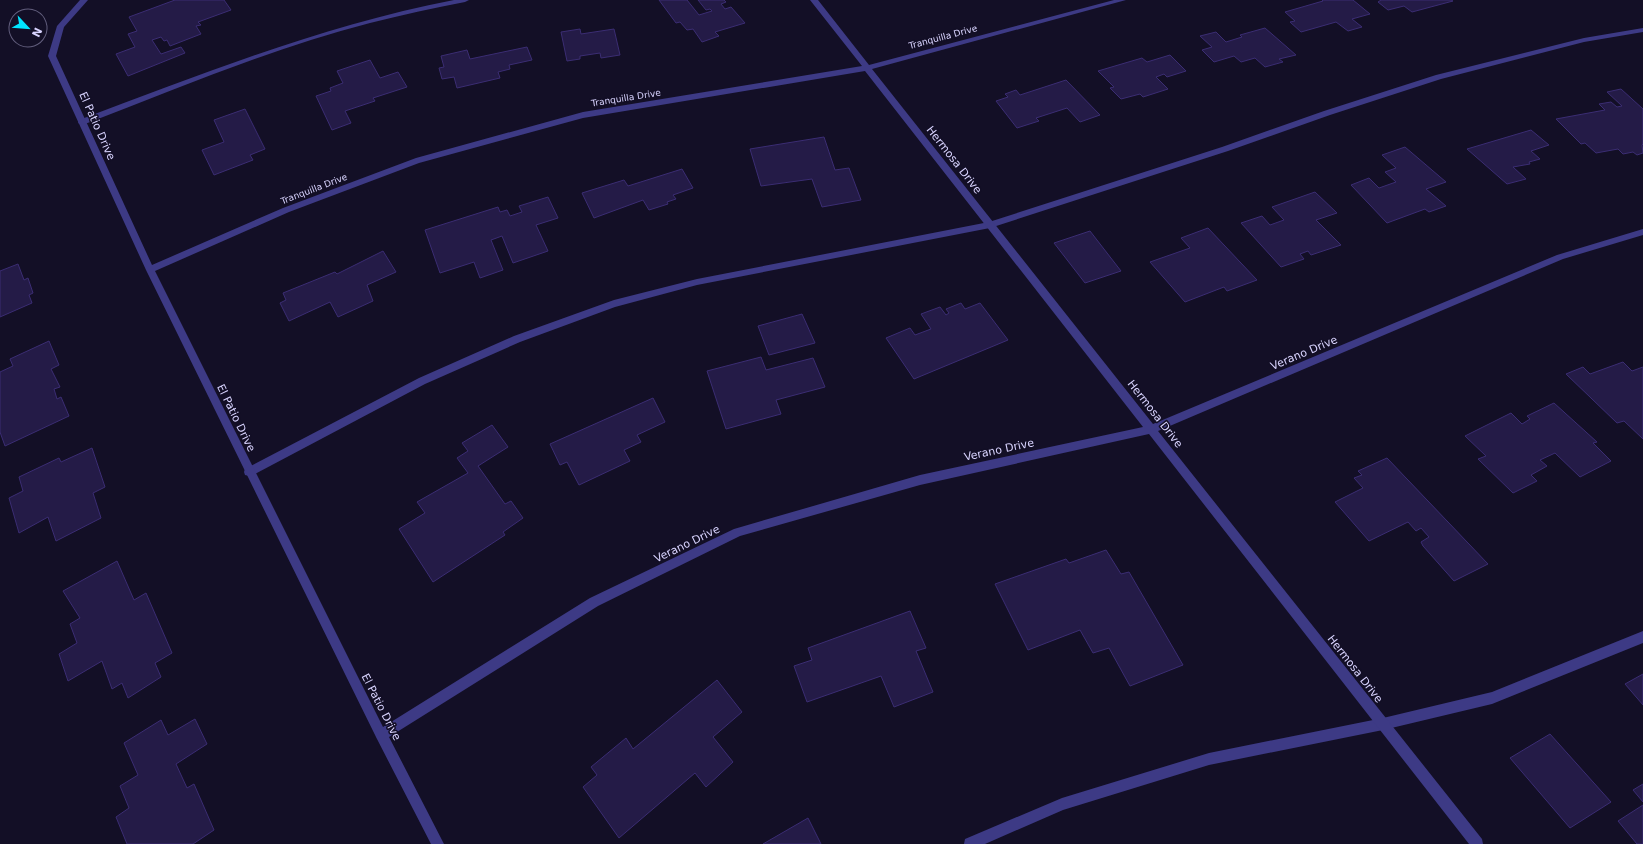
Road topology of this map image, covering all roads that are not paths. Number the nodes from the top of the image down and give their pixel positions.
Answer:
1 (84, 0) edge
2 (465, 0) edge
3 (814, 0) edge
4 (1122, 0) edge
5 (1643, 30) edge
6 (867, 68) junction
7 (82, 122) junction
8 (990, 225) junction
9 (1643, 232) edge
10 (150, 270) junction
11 (1152, 430) junction
12 (250, 472) junction
13 (1643, 636) edge
14 (1383, 724) junction
15 (381, 735) junction
16 (438, 844) edge
17 (970, 844) edge
18 (1476, 844) edge

1 - 7 street, El Patio Drive
2 - 7 street
3 - 6 street, Hermosa Drive
4 - 6 street, Tranquilla Drive
5 - 8 street
6 - 8 street, Hermosa Drive
6 - 10 street, Tranquilla Drive
7 - 10 street, El Patio Drive
8 - 11 street, Hermosa Drive
8 - 12 street
9 - 11 street, Verano Drive
10 - 12 street, El Patio Drive
11 - 14 street, Hermosa Drive
11 - 15 street, Verano Drive
12 - 15 street, El Patio Drive
13 - 14 street
14 - 17 street
14 - 18 street, Hermosa Drive
15 - 16 street, El Patio Drive

